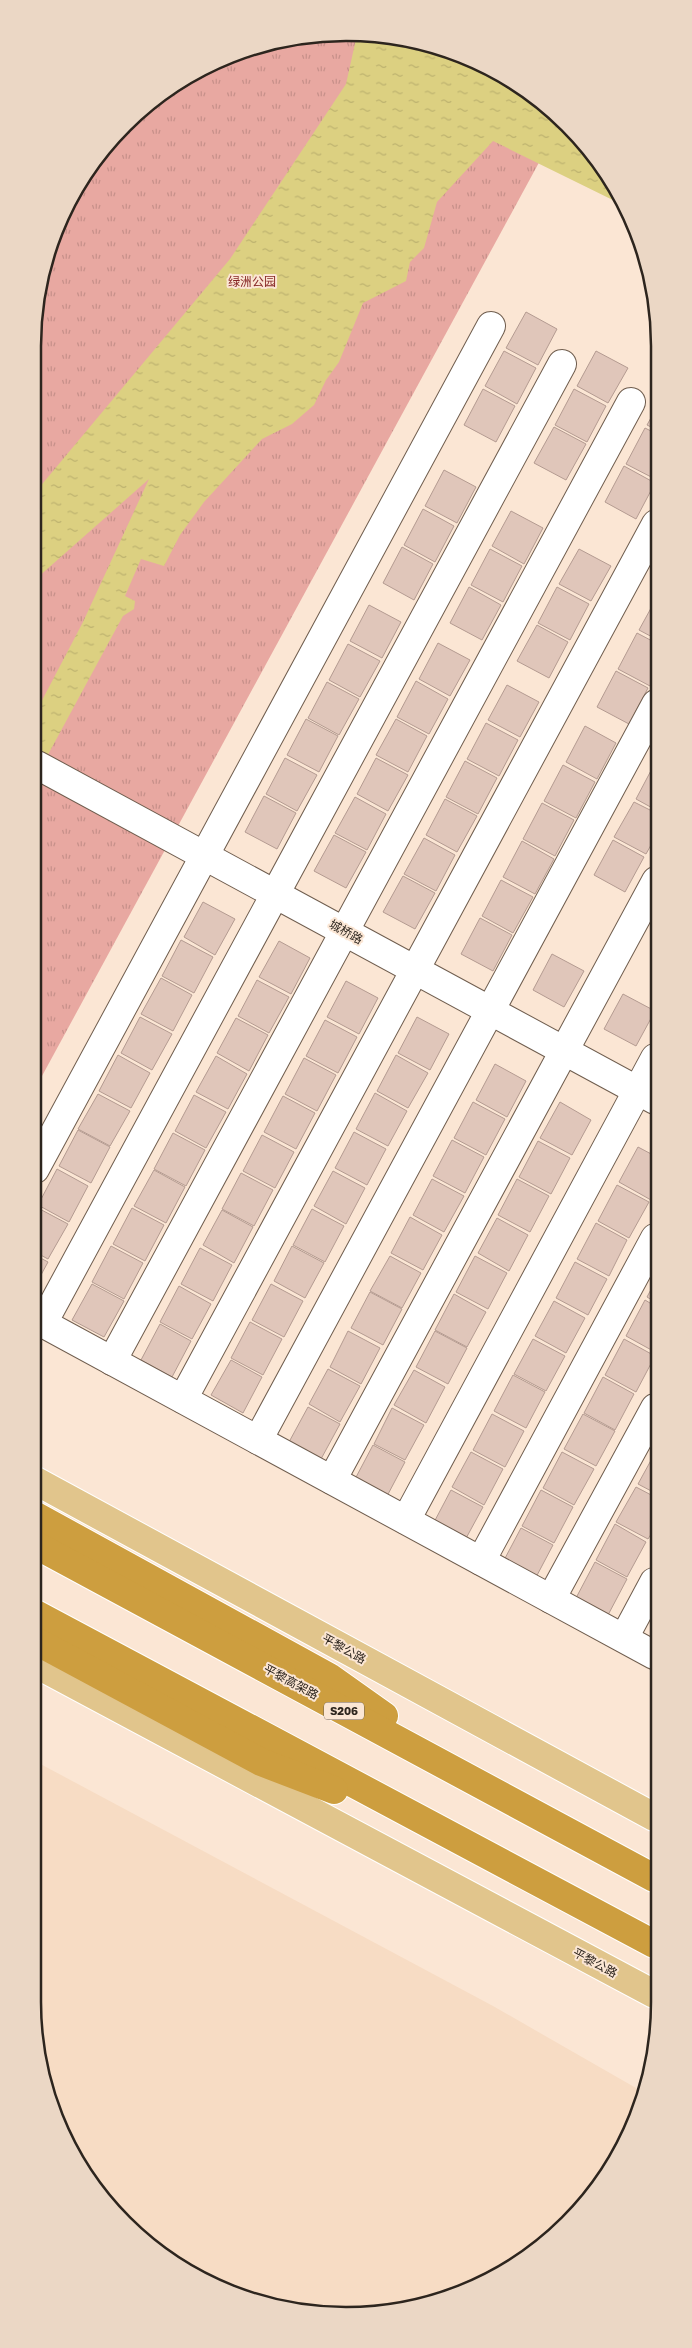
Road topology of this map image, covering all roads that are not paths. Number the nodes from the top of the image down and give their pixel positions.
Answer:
1 (491, 326) dead end
2 (562, 364) dead end
3 (631, 402) dead end
4 (651, 533) edge
5 (651, 713) edge
6 (41, 767) edge
7 (205, 856) junction
8 (651, 890) edge
9 (275, 894) junction
10 (345, 932) junction
11 (415, 970) junction
12 (490, 1011) junction
13 (564, 1051) junction
14 (651, 1077) edge
15 (647, 1096) edge
16 (41, 1158) edge
17 (651, 1245) edge
18 (41, 1317) edge
19 (41, 1322) edge
20 (112, 1361) junction
21 (183, 1399) junction
22 (651, 1415) edge
23 (258, 1440) junction
24 (332, 1480) junction
25 (41, 1484) edge
26 (41, 1519) edge
27 (406, 1520) junction
28 (41, 1548) edge
29 (481, 1561) junction
30 (651, 1588) edge
31 (551, 1599) junction
32 (41, 1617) edge
33 (624, 1638) junction
34 (41, 1644) edge
35 (651, 1653) edge
36 (41, 1667) edge
37 (474, 1781) junction
38 (651, 1815) edge
39 (449, 1834) junction
40 (651, 1876) edge
41 (651, 1942) edge
42 (651, 1992) edge

1 - 7 street
2 - 9 street
3 - 10 street
4 - 11 street
5 - 12 street
6 - 7 street, 城桥路
7 - 9 street, 城桥路
7 - 16 street
8 - 13 street
9 - 10 street, 城桥路
9 - 18 street
10 - 11 street, 城桥路
10 - 20 street
11 - 12 street, 城桥路
11 - 21 street
12 - 13 street, 城桥路
12 - 23 street
13 - 15 street, 城桥路
13 - 24 street
14 - 15 street
15 - 27 street
17 - 29 street
19 - 20 street
20 - 21 street
21 - 23 street
22 - 31 street
23 - 24 street
24 - 27 street
25 - 38 main road, 平黎公路
26 - 37 highway
27 - 29 street
28 - 37 highway, 平黎高架路 / S206
29 - 31 street
30 - 33 street
31 - 33 street
32 - 39 highway
33 - 35 street
34 - 39 highway
36 - 42 main road, 平黎公路
37 - 40 highway, 平黎高架路 / S206
39 - 41 highway

